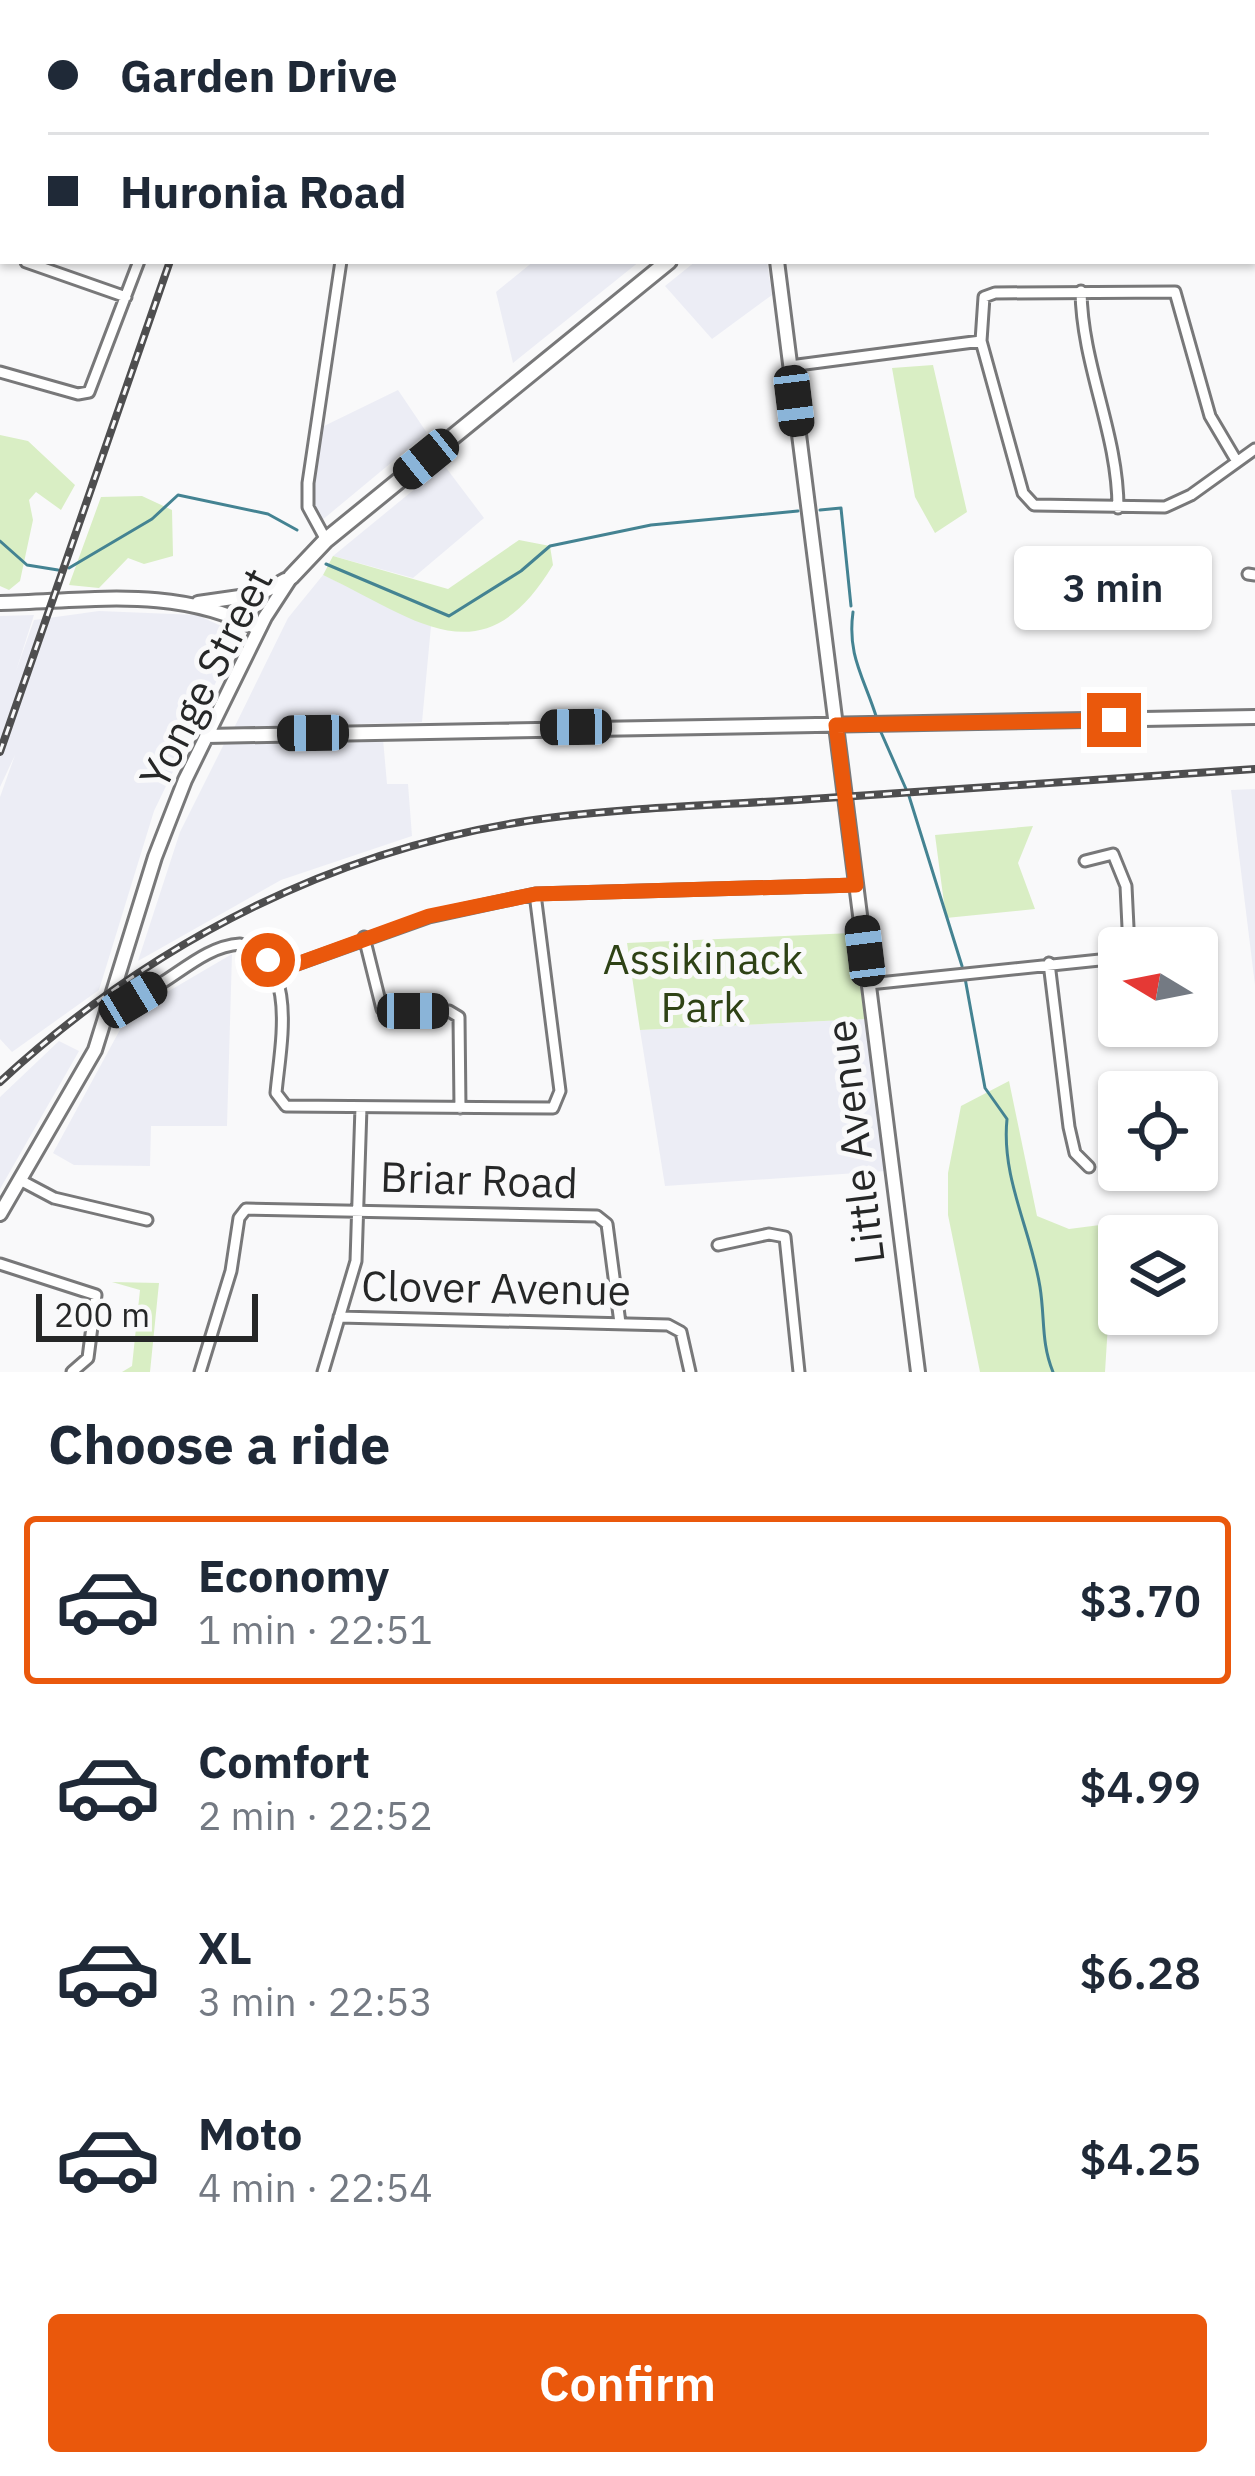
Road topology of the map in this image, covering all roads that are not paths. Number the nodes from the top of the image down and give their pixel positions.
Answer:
1 (32, 264) edge
2 (138, 264) edge
3 (340, 264) edge
4 (665, 264) edge
5 (777, 264) edge
6 (1081, 291) junction
7 (126, 297) junction
8 (981, 341) junction
9 (790, 366) junction
10 (0, 372) edge
11 (1255, 448) edge
12 (1236, 460) junction
13 (1118, 508) junction
14 (326, 540) junction
15 (291, 577) junction
16 (0, 603) edge
17 (199, 603) junction
18 (259, 629) junction
19 (1255, 717) edge
20 (836, 725) junction
21 (207, 736) junction
22 (1084, 861) dead end
23 (856, 885) junction
24 (536, 894) junction
25 (1128, 927) edge
26 (364, 937) junction
27 (1098, 960) edge
28 (1049, 963) junction
29 (275, 972) junction
30 (869, 984) junction
31 (112, 1002) junction
32 (361, 1107) junction
33 (460, 1108) junction
34 (1089, 1167) dead end
35 (20, 1180) junction
36 (361, 1210) junction
37 (0, 1214) edge
38 (147, 1220) dead end
39 (718, 1245) dead end
40 (0, 1264) edge
41 (339, 1317) junction
42 (620, 1323) junction
43 (72, 1372) edge
44 (200, 1372) edge
45 (323, 1372) edge
46 (690, 1372) edge
47 (799, 1372) edge
48 (918, 1372) edge

1 - 7 street
2 - 7 street
3 - 14 street
4 - 14 main road, Yonge Street
5 - 9 main road, Little Avenue
6 - 8 street
6 - 12 street
6 - 13 street
7 - 10 street
8 - 9 street
8 - 13 street
9 - 20 main road, Little Avenue
11 - 12 street
12 - 13 street
14 - 15 main road, Yonge Street
15 - 17 main road
15 - 18 main road, Yonge Street
16 - 17 main road
17 - 18 main road
18 - 21 main road, Yonge Street
19 - 20 main road
20 - 21 main road
20 - 23 main road, Little Avenue
21 - 31 main road, Yonge Street
22 - 25 street
23 - 24 street
23 - 30 main road, Little Avenue
24 - 26 street
24 - 33 street
26 - 29 street
26 - 33 street
27 - 28 street
28 - 30 street
28 - 34 street
29 - 31 street
29 - 32 street
30 - 48 main road, Little Avenue
31 - 35 main road, Yonge Street
32 - 33 street
32 - 36 street
35 - 37 main road, Yonge Street
35 - 38 street
36 - 41 street
36 - 42 street, Briar Road
36 - 44 street, Briar Road
39 - 47 street
40 - 43 street
41 - 42 street, Clover Avenue
41 - 45 street
42 - 46 street, Clover Avenue

